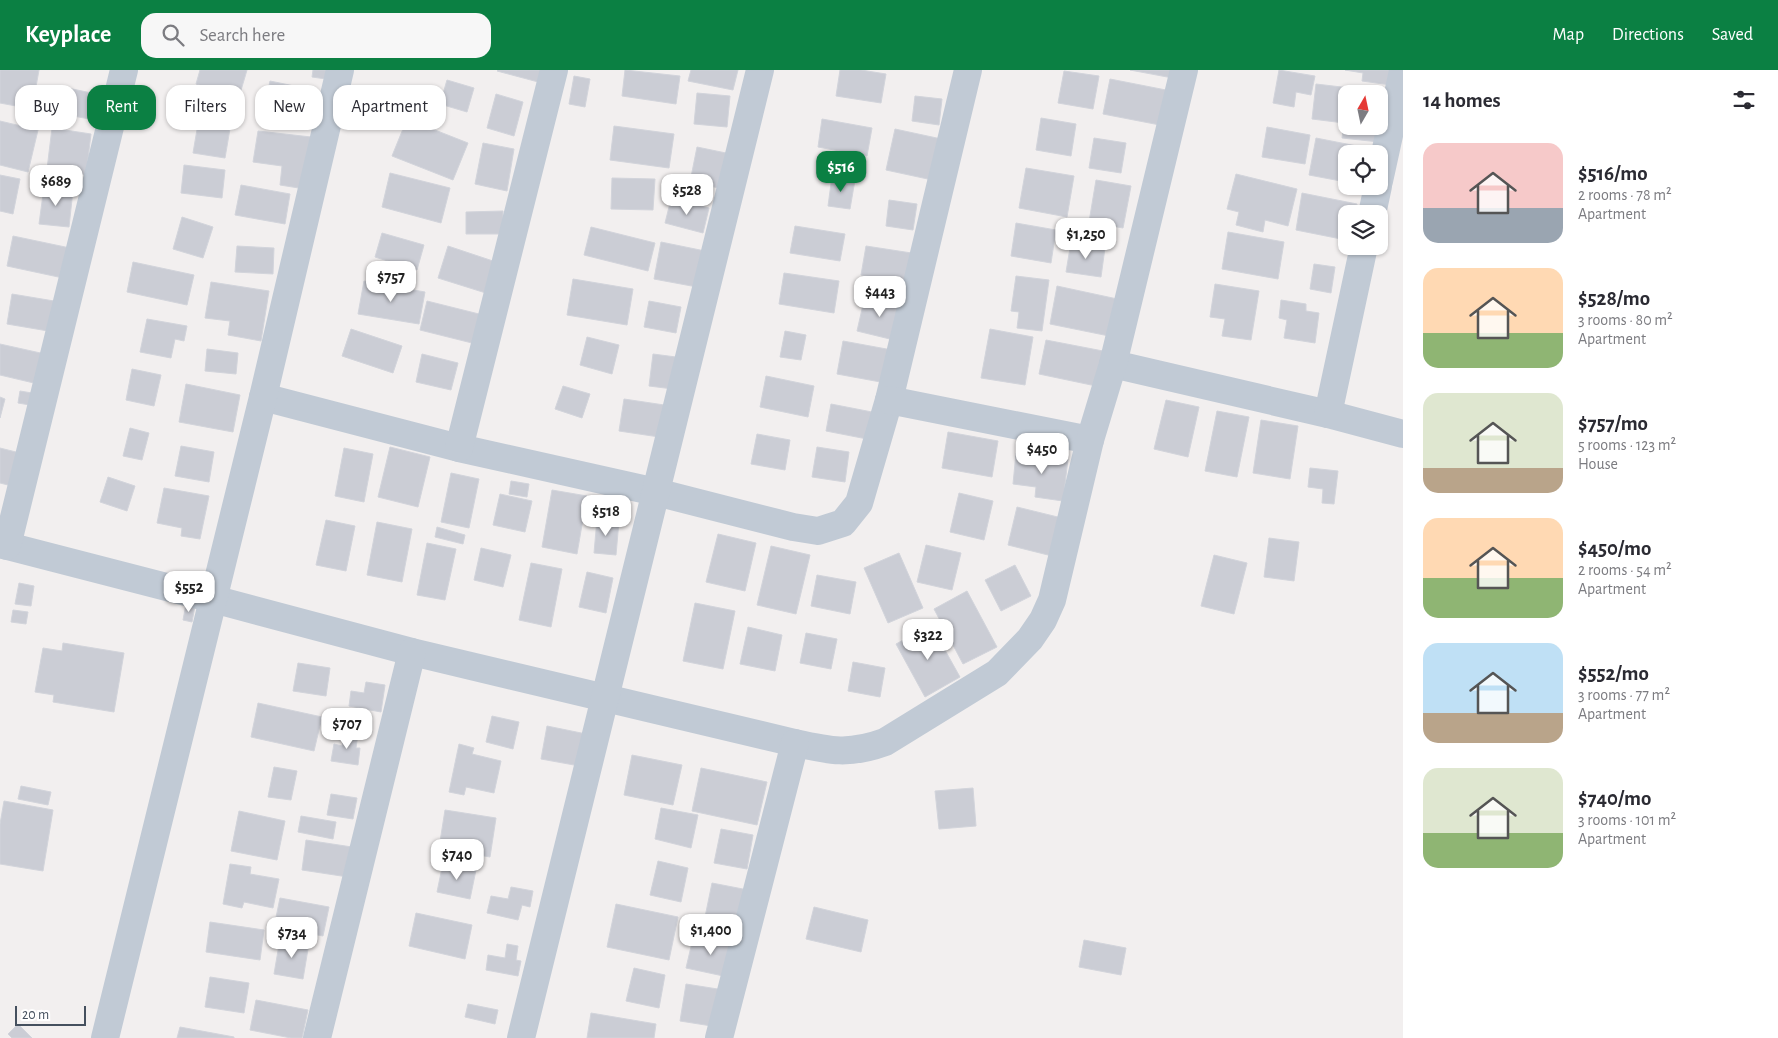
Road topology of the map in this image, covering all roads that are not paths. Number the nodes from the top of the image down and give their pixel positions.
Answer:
1 (124, 70) edge
2 (340, 70) edge
3 (554, 70) edge
4 (760, 70) edge
5 (968, 70) edge
6 (1184, 70) edge
7 (1403, 71) edge
8 (1387, 145) edge
9 (1362, 255) edge
10 (1113, 364) junction
11 (263, 397) junction
12 (889, 400) junction
13 (1328, 414) junction
14 (1403, 434) edge
15 (1090, 440) junction
16 (459, 448) junction
17 (656, 492) junction
18 (3, 545) edge
19 (214, 599) junction
20 (412, 652) junction
21 (605, 699) junction
22 (795, 743) junction
23 (105, 1038) edge
24 (317, 1038) edge
25 (521, 1038) edge
26 (719, 1038) edge

1 - 18 street
2 - 11 street
3 - 16 street
4 - 17 street
5 - 12 street
6 - 10 street
7 - 8 street
9 - 13 street
10 - 13 street
10 - 15 street
11 - 16 street
11 - 19 street
12 - 15 street
12 - 17 street
13 - 14 street
15 - 22 street
16 - 17 street
17 - 21 street
18 - 19 street
19 - 20 street
19 - 23 street
20 - 21 street
20 - 24 street
21 - 22 street
21 - 25 street
22 - 26 street

